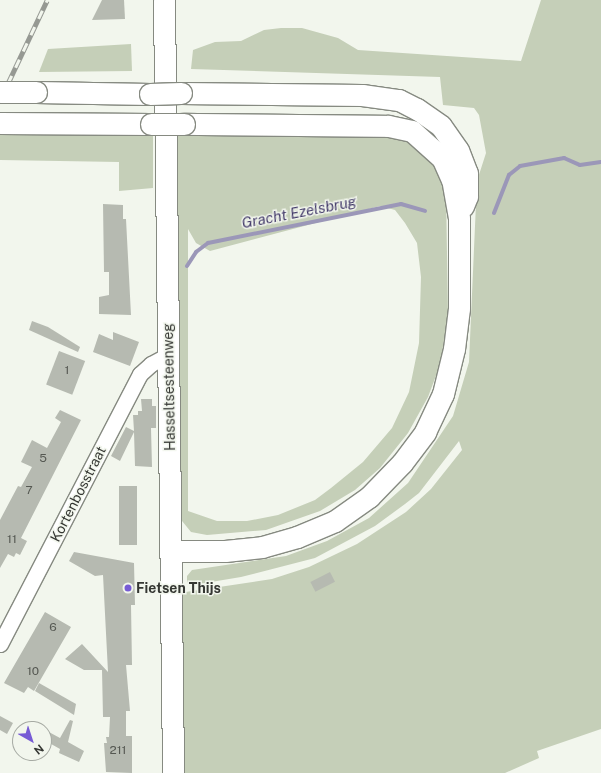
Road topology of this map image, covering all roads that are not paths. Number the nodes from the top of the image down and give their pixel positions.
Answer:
1 (164, 0) edge
2 (0, 92) edge
3 (0, 123) edge
4 (459, 218) junction
5 (168, 355) junction
6 (171, 551) junction
7 (0, 644) edge
8 (173, 773) edge

1 - 5 main road, Hasseltsesteenweg
2 - 4 main road, bridge
3 - 4 main road, bridge
4 - 6 main road
5 - 6 main road, Hasseltsesteenweg
5 - 7 street, Kortenbosstraat
6 - 8 main road, Hasseltsesteenweg

